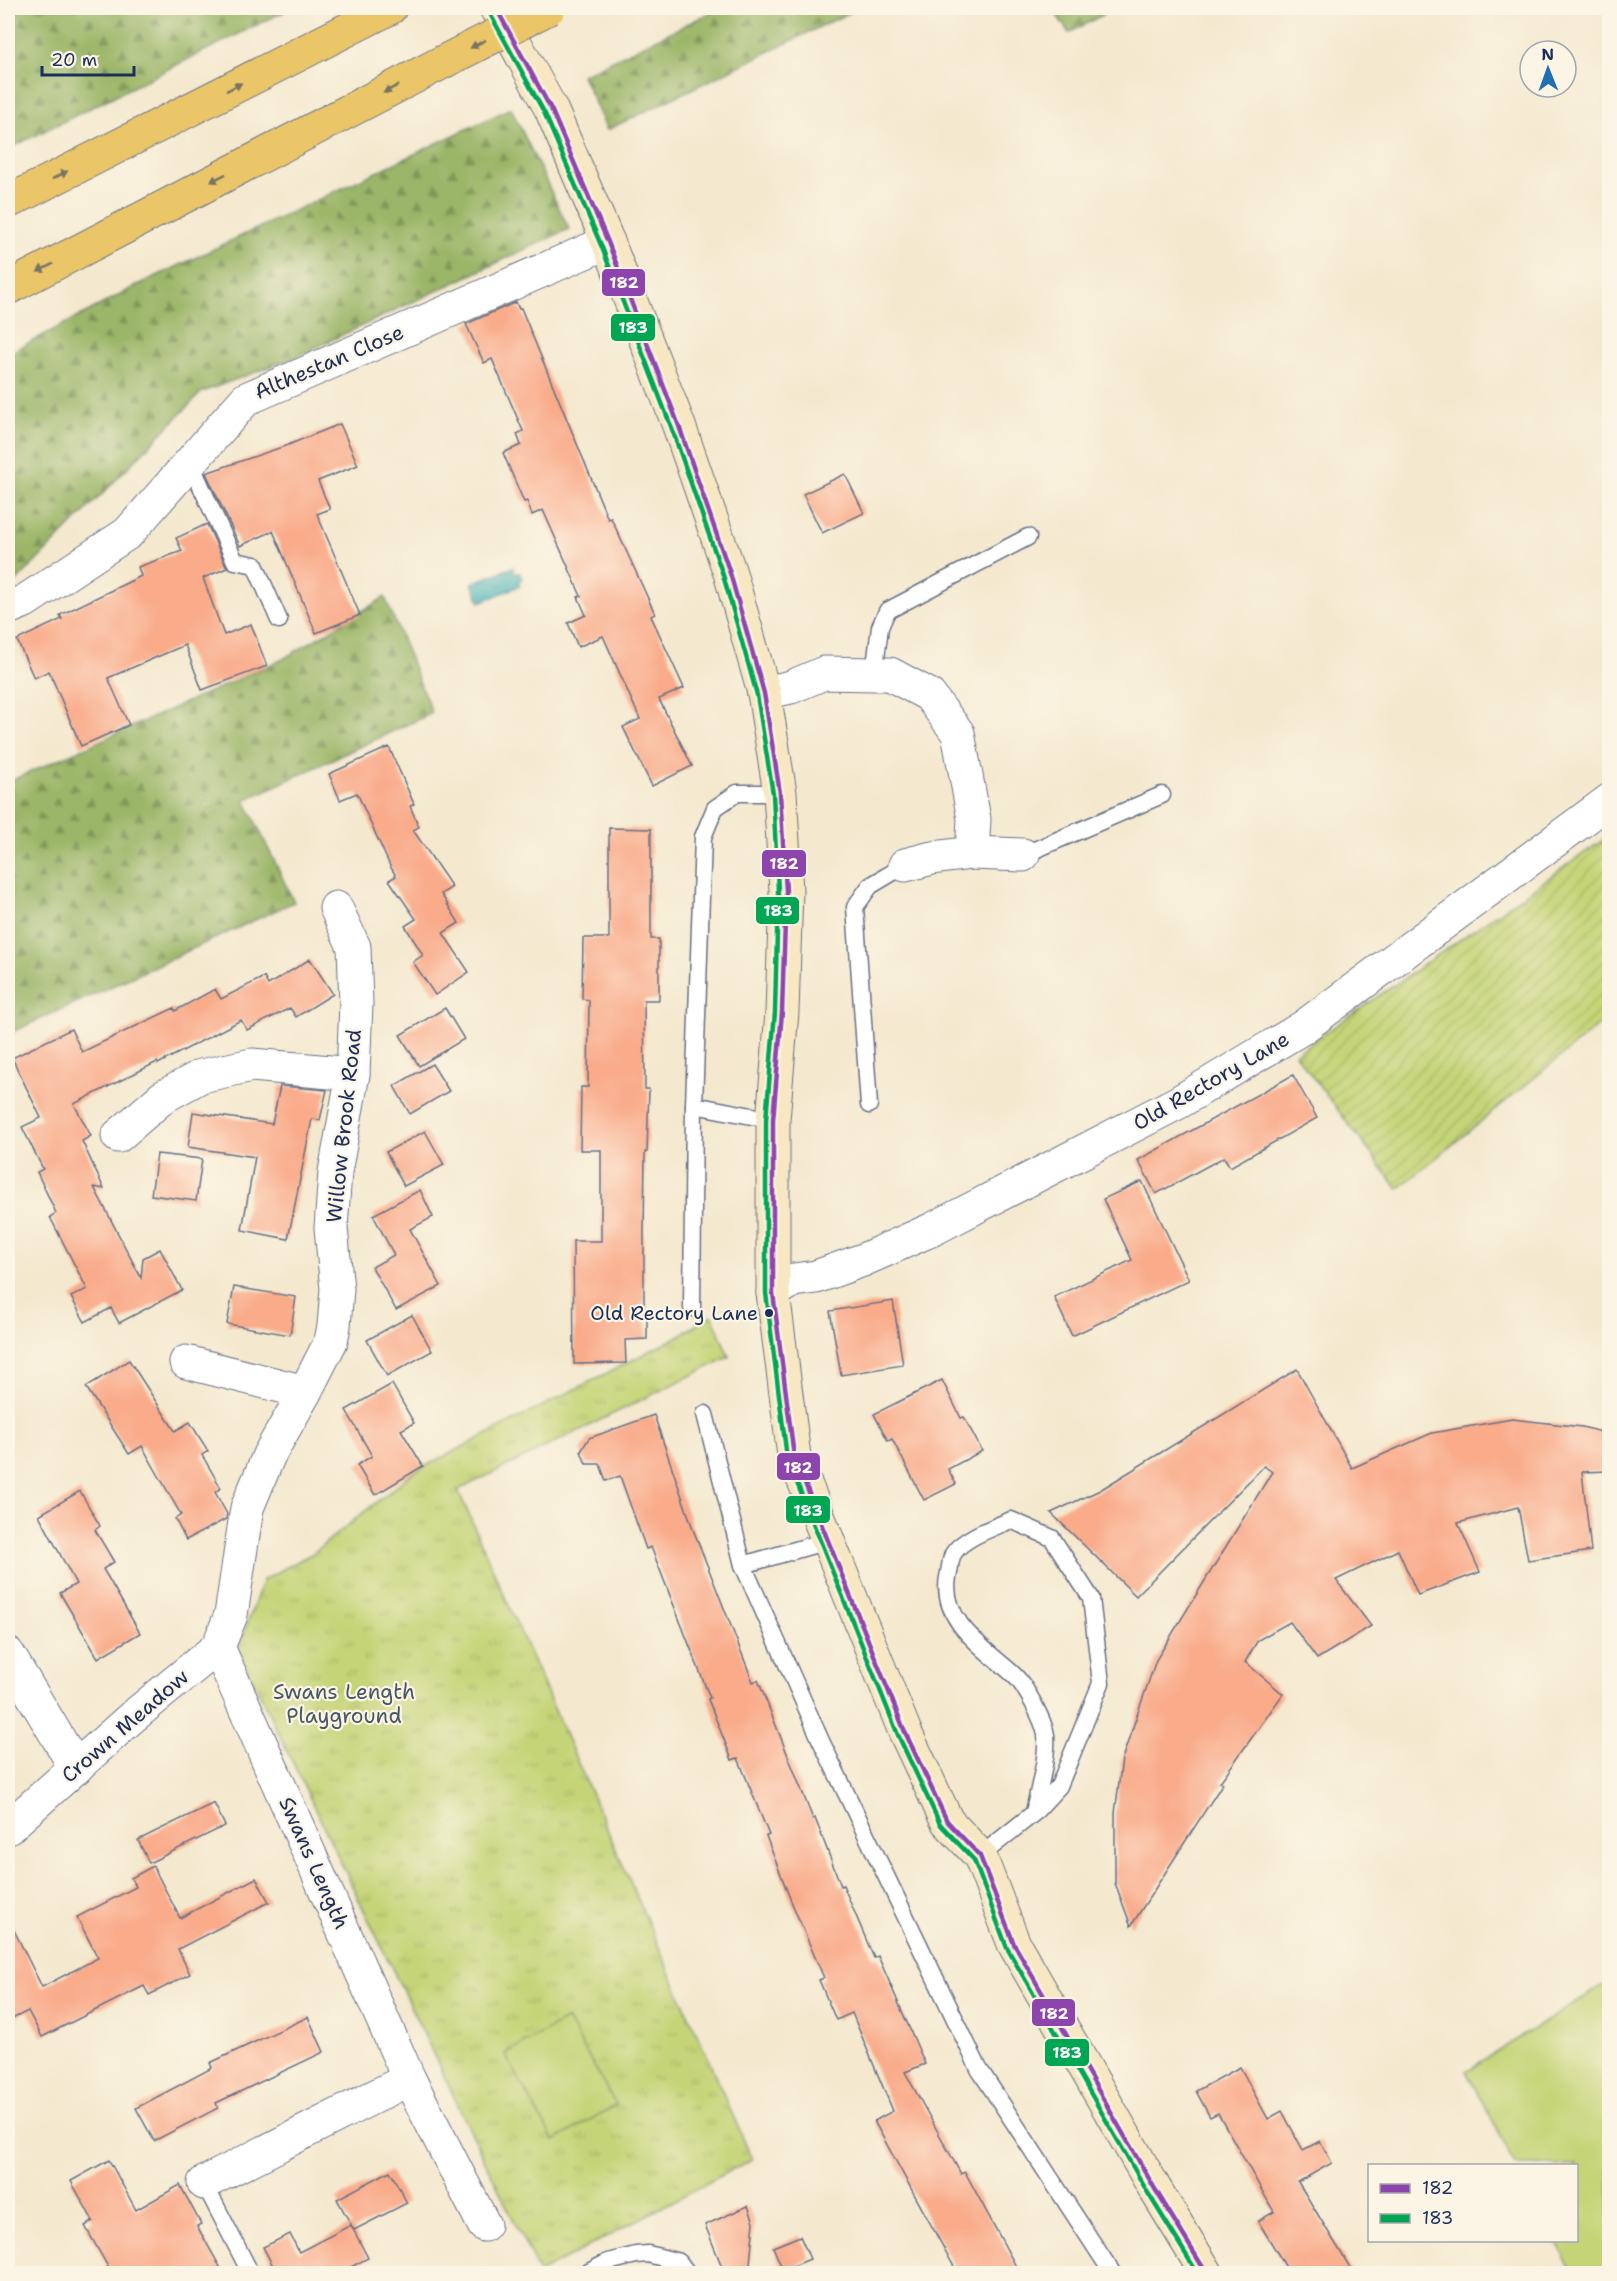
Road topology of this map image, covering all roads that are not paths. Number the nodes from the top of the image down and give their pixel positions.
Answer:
1 (390, 8) edge
2 (496, 8) edge
3 (549, 8) edge
4 (8, 202) edge
5 (608, 242) junction
6 (8, 288) edge
7 (190, 462) junction
8 (1028, 537) dead end
9 (8, 608) edge
10 (279, 620) dead end
11 (874, 674) junction
12 (764, 693) junction
13 (780, 793) junction
14 (1162, 795) dead end
15 (1610, 800) edge
16 (972, 853) junction
17 (1023, 855) joint
18 (905, 865) joint
19 (336, 908) dead end
20 (353, 1074) junction
21 (694, 1105) junction
22 (869, 1105) dead end
23 (773, 1120) junction
24 (118, 1136) dead end
25 (773, 1293) junction
26 (692, 1308) dead end
27 (186, 1362) dead end
28 (306, 1392) junction
29 (705, 1413) dead end
30 (827, 1541) junction
31 (743, 1565) junction
32 (231, 1615) joint
33 (218, 1647) junction
34 (8, 1654) edge
35 (76, 1768) junction
36 (1034, 1813) junction
37 (8, 1828) edge
38 (980, 1856) junction
39 (410, 2079) junction
40 (204, 2183) joint
41 (484, 2225) dead end
42 (251, 2274) edge
43 (585, 2274) edge
44 (688, 2274) edge
45 (1113, 2274) edge
46 (1207, 2274) edge

4 -> 1 highway
2 - 5 main road
3 -> 6 highway, bridge
5 - 7 street, Althestan Close
5 - 12 main road
7 - 9 street, Althestan Close
7 - 10 lane
8 - 11 lane
11 - 12 street
11 - 16 street
12 - 13 main road
13 - 21 lane
13 - 23 main road
14 - 17 lane
15 - 25 street, Old Rectory Lane
16 - 17 street
16 - 18 street
18 - 22 lane
19 - 20 street, Willow Brook Road
20 - 24 street
20 - 28 street, Willow Brook Road
21 - 23 lane
21 - 26 lane
23 - 25 main road
25 - 30 main road
27 - 28 street
28 - 32 street, Willow Brook Road
29 - 31 lane
30 - 31 lane
30 - 38 main road
31 - 45 lane
32 - 33 street, Crown Meadow
33 - 35 street, Crown Meadow
33 - 39 street, Swans Length
34 - 35 street
35 - 37 street, Crown Meadow
36 - 36 lane
36 - 38 lane
38 - 46 main road
39 - 40 street
39 - 41 street, Swans Length
40 - 42 lane
43 - 44 lane

